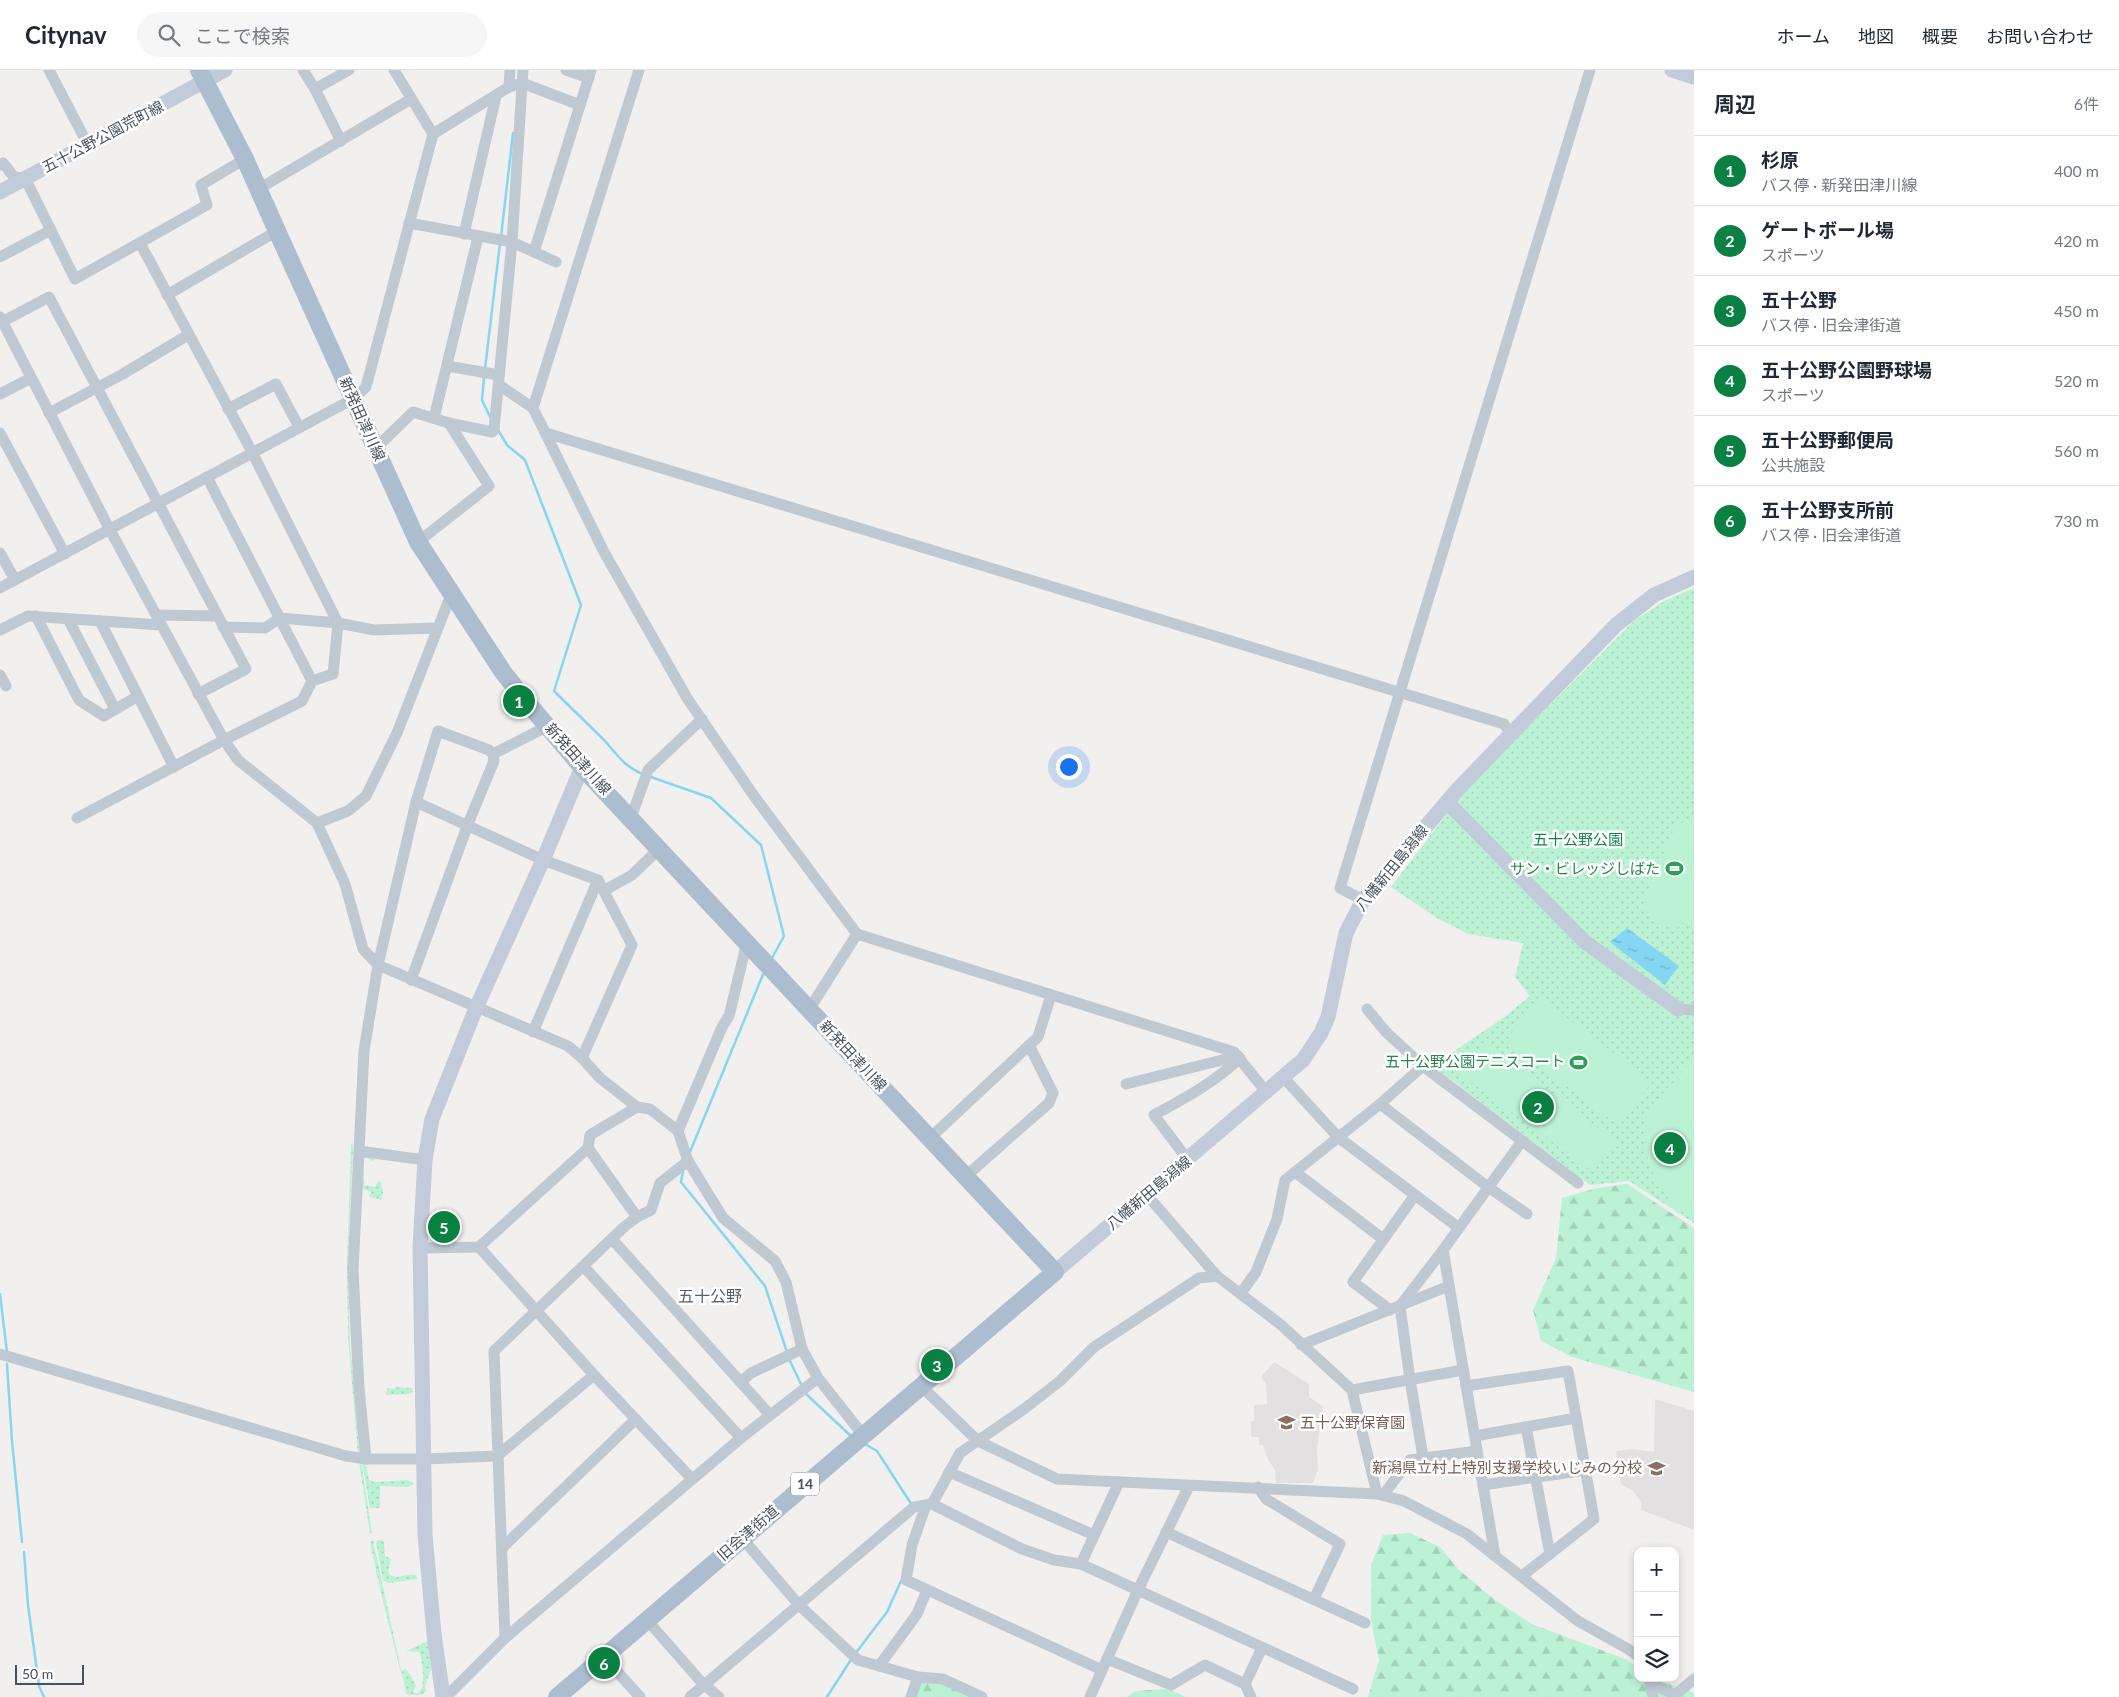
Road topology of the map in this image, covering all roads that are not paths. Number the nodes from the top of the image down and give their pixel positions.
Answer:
1 (49, 70) edge
2 (225, 70) edge
3 (303, 70) edge
4 (348, 70) edge
5 (394, 70) edge
6 (510, 70) edge
7 (523, 70) edge
8 (566, 70) edge
9 (639, 70) edge
10 (1590, 70) edge
11 (1672, 70) edge
12 (590, 74) edge
13 (202, 76) edge
14 (1694, 77) edge
15 (522, 83) junction
16 (509, 87) junction
17 (315, 89) junction
18 (496, 96) junction
19 (411, 99) junction
20 (580, 105) junction
21 (433, 134) junction
22 (341, 141) junction
23 (88, 145) junction
24 (246, 159) junction
25 (0, 165) edge
26 (25, 178) junction
27 (260, 188) junction
28 (0, 192) edge
29 (409, 223) junction
30 (51, 230) junction
31 (277, 231) junction
32 (464, 234) junction
33 (478, 237) junction
34 (512, 242) junction
35 (140, 243) junction
36 (534, 252) junction
37 (0, 257) edge
38 (556, 262) dead end
39 (167, 295) junction
40 (1, 320) edge
41 (188, 335) junction
42 (447, 366) junction
43 (31, 378) junction
44 (499, 380) junction
45 (98, 387) junction
46 (0, 394) edge
47 (353, 399) junction
48 (533, 408) junction
49 (228, 409) junction
50 (49, 413) junction
51 (434, 418) junction
52 (449, 423) junction
53 (299, 427) junction
54 (0, 433) edge
55 (546, 433) junction
56 (375, 449) junction
57 (252, 452) junction
58 (207, 477) junction
59 (159, 504) junction
60 (110, 530) junction
61 (418, 542) junction
62 (0, 552) edge
63 (65, 554) junction
64 (1694, 577) edge
65 (15, 580) junction
66 (0, 588) edge
67 (452, 592) junction
68 (36, 616) junction
69 (218, 616) junction
70 (68, 618) junction
71 (280, 618) junction
72 (159, 620) junction
73 (100, 621) junction
74 (338, 622) junction
75 (223, 626) junction
76 (437, 628) junction
77 (0, 630) edge
78 (0, 675) edge
79 (312, 681) junction
80 (6, 686) dead end
81 (198, 694) junction
82 (1399, 694) junction
83 (138, 696) junction
84 (115, 709) junction
85 (702, 719) junction
86 (548, 726) junction
87 (1510, 733) junction
88 (224, 740) junction
89 (493, 754) junction
90 (174, 767) junction
91 (582, 767) junction
92 (416, 802) junction
93 (1447, 802) junction
94 (77, 818) dead end
95 (631, 818) junction
96 (318, 823) junction
97 (468, 824) junction
98 (660, 848) junction
99 (543, 860) junction
100 (602, 885) junction
101 (1363, 900) junction
102 (857, 934) junction
103 (747, 942) junction
104 (378, 965) junction
105 (411, 980) junction
106 (1051, 995) junction
107 (476, 1008) junction
108 (810, 1008) junction
109 (1367, 1009) dead end
110 (1678, 1009) joint
111 (1694, 1010) edge
112 (533, 1032) junction
113 (1030, 1045) junction
114 (1239, 1057) junction
115 (582, 1058) junction
116 (1423, 1066) junction
117 (1284, 1078) junction
118 (1126, 1084) dead end
119 (1267, 1093) junction
120 (1380, 1104) junction
121 (638, 1107) junction
122 (678, 1131) junction
123 (1338, 1137) junction
124 (930, 1138) junction
125 (1522, 1141) junction
126 (588, 1148) junction
127 (359, 1151) junction
128 (426, 1160) junction
129 (1188, 1160) junction
130 (688, 1161) junction
131 (1295, 1172) junction
132 (966, 1176) junction
133 (1578, 1183) dead end
134 (1488, 1187) junction
135 (1147, 1195) junction
136 (1415, 1195) junction
137 (1527, 1214) dead end
138 (637, 1217) junction
139 (1459, 1228) junction
140 (612, 1239) junction
141 (1383, 1239) junction
142 (480, 1247) junction
143 (420, 1248) junction
144 (1443, 1250) junction
145 (584, 1267) junction
146 (1055, 1272) junction
147 (1217, 1276) junction
148 (1449, 1286) junction
149 (1241, 1293) junction
150 (1395, 1308) junction
151 (536, 1310) junction
152 (1301, 1345) junction
153 (802, 1349) junction
154 (0, 1354) edge
155 (1463, 1370) junction
156 (594, 1376) junction
157 (818, 1378) junction
158 (1410, 1380) junction
159 (741, 1382) junction
160 (922, 1386) junction
161 (1466, 1386) junction
162 (1352, 1390) junction
163 (770, 1414) junction
164 (1576, 1418) junction
165 (636, 1419) junction
166 (1526, 1427) junction
167 (863, 1435) junction
168 (1474, 1436) junction
169 (741, 1438) junction
170 (978, 1441) junction
171 (1477, 1451) junction
172 (497, 1456) junction
173 (1423, 1457) junction
174 (366, 1459) junction
175 (424, 1459) junction
176 (1586, 1470) junction
177 (948, 1472) junction
178 (1535, 1477) junction
179 (692, 1479) junction
180 (1119, 1482) junction
181 (1483, 1485) junction
182 (1189, 1486) junction
183 (1258, 1487) junction
184 (1380, 1494) junction
185 (929, 1505) junction
186 (1166, 1532) junction
187 (1094, 1535) junction
188 (742, 1538) junction
189 (502, 1548) junction
190 (1550, 1554) junction
191 (1495, 1556) junction
192 (1081, 1564) junction
193 (1522, 1576) junction
194 (927, 1590) junction
195 (1138, 1590) junction
196 (1314, 1600) junction
197 (799, 1605) junction
198 (647, 1620) junction
199 (1365, 1624) dead end
200 (505, 1638) junction
201 (1262, 1648) junction
202 (1634, 1653) edge
203 (604, 1657) junction
204 (1107, 1659) junction
205 (879, 1666) junction
206 (1102, 1670) junction
207 (918, 1677) junction
208 (1694, 1679) edge
209 (1650, 1682) edge
210 (1652, 1682) edge
211 (703, 1684) junction
212 (1246, 1684) junction
213 (1353, 1689) dead end
214 (445, 1697) edge
215 (557, 1697) edge
216 (640, 1697) edge
217 (690, 1697) edge
218 (719, 1697) edge
219 (911, 1697) edge
220 (982, 1697) edge
221 (1090, 1697) edge
222 (1250, 1697) edge
223 (1652, 1697) edge

1 - 23 street
2 - 13 street, 五十公野公園荒町線
3 - 17 street
4 - 17 street
5 - 19 street
6 - 16 street
7 - 15 street
8 - 12 street
9 - 48 street
10 - 82 street
11 - 14 street
12 - 20 street
13 - 23 street, 五十公野公園荒町線
13 - 24 main road, 新発田津川線
15 - 16 street
15 - 20 street
15 - 34 street
16 - 18 street
17 - 22 street
18 - 21 street
18 - 32 street
19 - 21 street
19 - 22 street
20 - 36 street
21 - 29 street
22 - 27 street
23 - 26 street, 五十公野公園荒町線
24 - 27 main road, 新発田津川線
24 - 35 street
25 - 26 street
26 - 28 street, 五十公野公園荒町線
26 - 30 street
27 - 31 main road, 新発田津川線
29 - 32 street
29 - 47 street
30 - 35 street
30 - 37 street
31 - 39 street
31 - 47 main road, 新発田津川線
32 - 33 street
33 - 34 street
33 - 42 street
34 - 36 street
34 - 44 street
35 - 39 street
36 - 38 street
39 - 41 street
40 - 43 street
40 - 45 street
41 - 45 street
41 - 49 street
42 - 44 street
42 - 51 street
43 - 46 street
43 - 50 street
44 - 48 street
44 - 52 street
45 - 50 street
45 - 59 street
47 - 53 street
47 - 56 main road, 新発田津川線
48 - 55 street
49 - 53 street
49 - 57 street
50 - 60 street
51 - 52 street
51 - 56 street
52 - 61 street
53 - 57 street
54 - 63 street
55 - 82 street
55 - 85 street
56 - 61 main road, 新発田津川線
57 - 58 street
57 - 74 street
58 - 59 street
58 - 71 street
59 - 60 street
59 - 69 street
60 - 63 street
60 - 72 street
61 - 67 main road, 新発田津川線
62 - 65 street
63 - 65 street
64 - 87 street, 八幡新田島潟線
65 - 66 street
67 - 76 street
67 - 86 main road, 新発田津川線
68 - 70 street
68 - 77 street
68 - 84 street
69 - 72 street
69 - 75 street
70 - 73 street
70 - 84 street
71 - 74 street
71 - 75 street
71 - 79 street
72 - 73 street
72 - 81 street
73 - 83 street
74 - 76 street
74 - 79 street
75 - 81 street
76 - 96 street
78 - 80 street
79 - 88 street
81 - 88 street
82 - 87 street
82 - 101 street
83 - 84 street
83 - 90 street
85 - 95 street
85 - 102 street
86 - 89 street
86 - 91 main road, 新発田津川線
87 - 93 street, 八幡新田島潟線
88 - 90 street
88 - 96 street
89 - 92 street
89 - 97 street
90 - 94 street
91 - 95 main road, 新発田津川線
91 - 99 street
92 - 97 street
92 - 104 street
93 - 101 street, 八幡新田島潟線
93 - 110 street
95 - 98 main road, 新発田津川線
96 - 104 street
97 - 99 street
97 - 105 street
98 - 100 street
98 - 103 main road, 新発田津川線
99 - 100 street
99 - 107 street
100 - 112 street
100 - 115 street
101 - 117 street, 八幡新田島潟線
102 - 106 street
102 - 108 street
103 - 108 main road, 新発田津川線
103 - 122 street
104 - 105 street
104 - 127 street
105 - 107 street
106 - 113 street
106 - 114 street
107 - 112 street
107 - 128 street
108 - 124 main road, 新発田津川線
109 - 116 street
110 - 111 street
112 - 115 street
113 - 124 street
113 - 132 street
114 - 118 street
114 - 119 street
114 - 129 street
115 - 121 street
116 - 120 street
116 - 125 street
117 - 119 street, 八幡新田島潟線
117 - 123 street
119 - 129 street, 八幡新田島潟線
120 - 123 street
120 - 134 street
121 - 122 street
121 - 126 street
122 - 130 street
123 - 131 street
123 - 136 street
124 - 132 main road, 新発田津川線
125 - 133 street
125 - 134 street
126 - 138 street
126 - 142 street
127 - 128 street
127 - 174 street
128 - 143 street
129 - 135 street, 八幡新田島潟線
130 - 138 street
130 - 153 street
131 - 141 street
131 - 149 street
132 - 146 main road, 新発田津川線
134 - 137 street
134 - 139 street
135 - 146 street, 八幡新田島潟線
135 - 147 street
136 - 139 street
136 - 141 street
138 - 140 street
139 - 144 street
140 - 145 street
140 - 159 street
141 - 150 street
142 - 143 street
142 - 151 street
143 - 175 street
144 - 148 street
144 - 150 street
145 - 151 street
145 - 169 street
146 - 160 main road, 旧会津街道 / 14
147 - 149 street
147 - 170 street
148 - 150 street
148 - 155 street
149 - 152 street
150 - 152 street
150 - 158 street
151 - 156 street
151 - 172 street
152 - 162 street
153 - 157 street
153 - 159 street
154 - 174 street
155 - 158 street
155 - 161 street
156 - 165 street
156 - 172 street
157 - 163 street
157 - 167 street
158 - 162 street
158 - 173 street
159 - 163 street
160 - 167 main road, 旧会津街道 / 14
160 - 170 street
161 - 164 street
161 - 168 street
162 - 184 street
163 - 169 street
164 - 166 street
164 - 176 street
165 - 179 street
165 - 189 street
166 - 168 street
166 - 178 street
167 - 188 main road, 旧会津街道 / 14
168 - 171 street
169 - 179 street
170 - 177 street
170 - 180 street
171 - 173 street
171 - 181 street
172 - 175 street
172 - 189 street
173 - 184 street
174 - 175 street
175 - 214 street
176 - 178 street
176 - 190 street
177 - 185 street
177 - 187 street
178 - 181 street
178 - 190 street
179 - 200 street
180 - 182 street
180 - 187 street
181 - 191 street
182 - 183 street
182 - 186 street
183 - 184 street
183 - 196 street
184 - 191 street
185 - 192 street
185 - 194 street
185 - 197 street
186 - 195 street
186 - 196 street
187 - 192 street
188 - 197 street
188 - 198 main road, 旧会津街道 / 14
189 - 200 street
190 - 193 street
191 - 193 street
192 - 195 street
193 - 202 street
194 - 205 street
194 - 206 street
195 - 201 street
195 - 204 street
196 - 199 street
197 - 205 street
197 - 211 street
198 - 203 main road, 旧会津街道 / 14
198 - 211 street
200 - 214 street
201 - 212 street
201 - 213 street
203 - 215 main road, 旧会津街道 / 14
203 - 216 street
204 - 206 street
204 - 212 street
205 - 207 street
206 - 221 street
207 - 219 street
207 - 220 street
208 - 210 street
209 - 223 street
211 - 217 street
211 - 218 street
212 - 222 street

